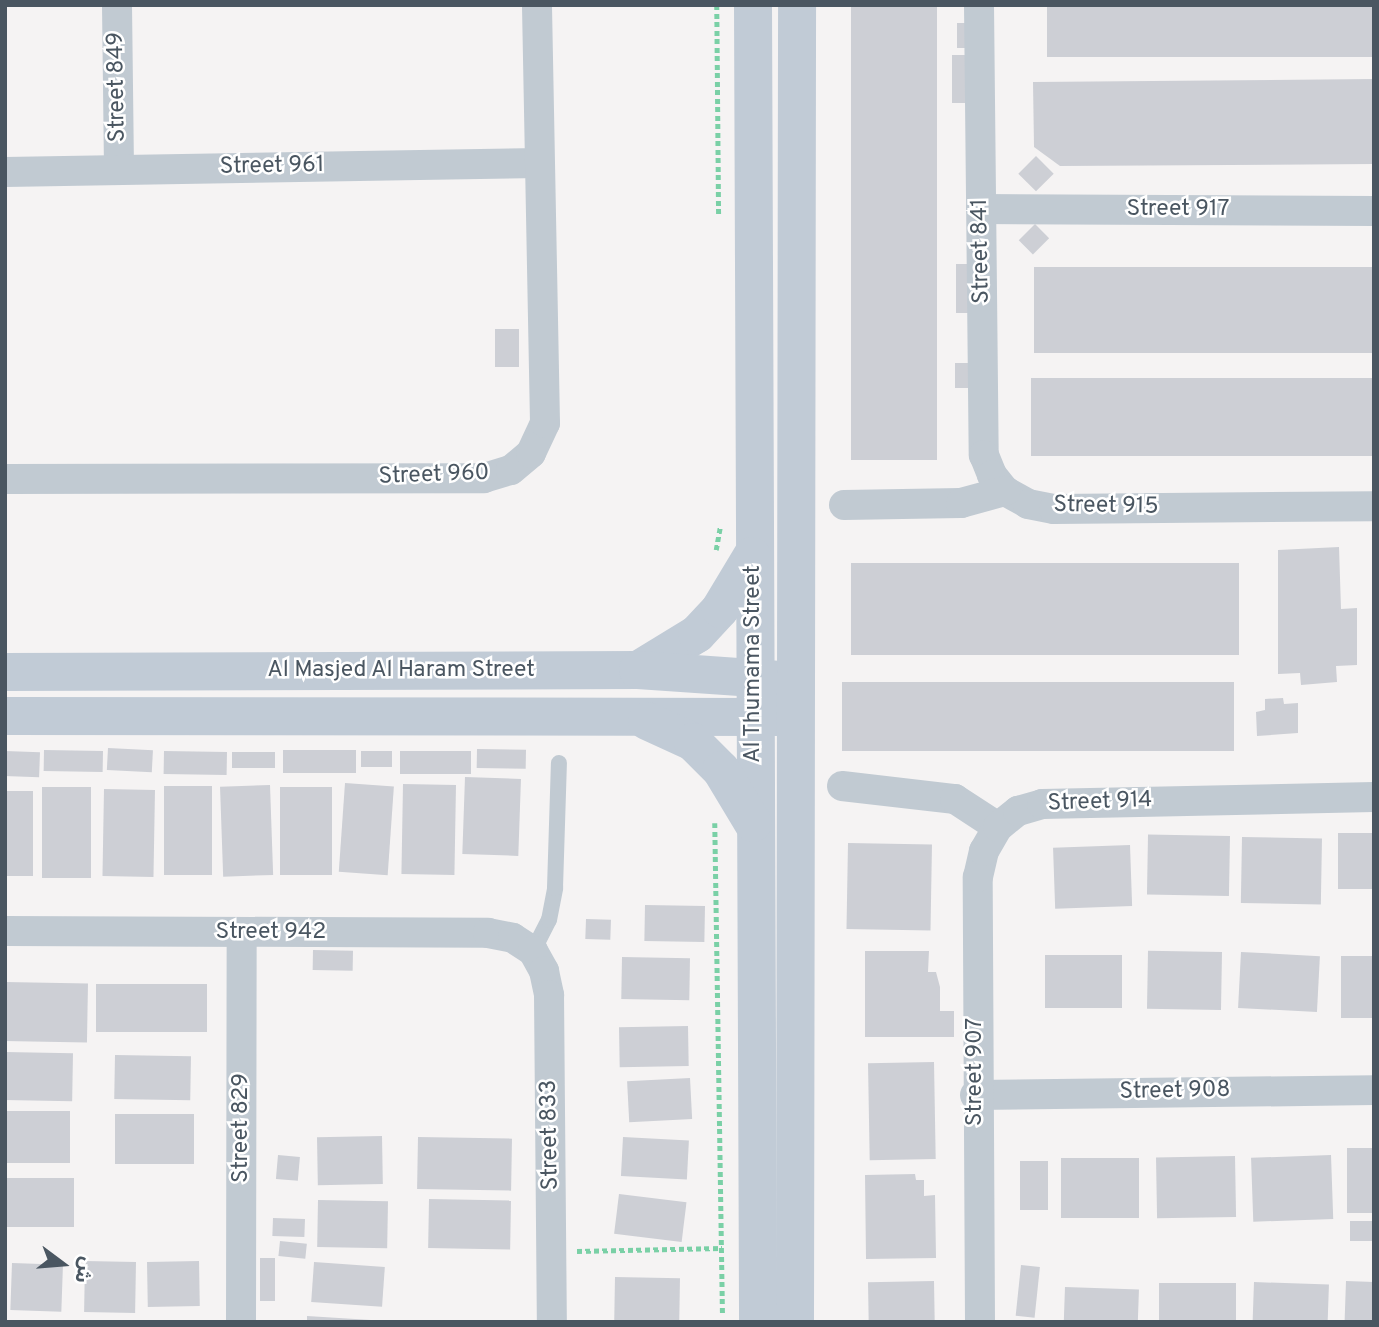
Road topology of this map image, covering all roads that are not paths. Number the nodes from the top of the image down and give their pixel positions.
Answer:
1 (117, 5) edge
2 (537, 5) edge
3 (753, 5) edge
4 (797, 5) edge
5 (979, 5) edge
6 (539, 163) junction
7 (119, 169) junction
8 (5, 172) edge
9 (981, 209) junction
10 (1374, 211) edge
11 (5, 480) edge
12 (1005, 491) junction
13 (844, 505) dead end
14 (1374, 506) edge
15 (754, 550) junction
16 (638, 670) junction
17 (5, 672) edge
18 (753, 678) junction
19 (780, 708) junction
20 (636, 715) junction
21 (5, 716) edge
22 (559, 763) dead end
23 (842, 786) dead end
24 (1374, 797) edge
25 (998, 827) junction
26 (756, 829) junction
27 (5, 931) edge
28 (242, 933) junction
29 (533, 951) junction
30 (1374, 1090) edge
31 (975, 1095) junction
32 (241, 1322) edge
33 (552, 1322) edge
34 (758, 1322) edge
35 (795, 1322) edge
36 (980, 1322) edge

1 - 7 street, Street 849
2 - 6 street, Street 960
3 - 15 street, Al Thumama Street
4 - 19 street, Al Thumama Street
5 - 9 street, Street 841
6 - 7 street, Street 961
6 - 11 street, Street 960
7 - 8 street, Street 961
9 - 10 street, Street 917
9 - 12 street, Street 841
12 - 13 street
12 - 14 street, Street 915
15 - 16 street
15 - 18 street, Al Thumama Street
16 - 17 street, Al Masjed Al Haram Street
16 - 18 street, Al Masjed Al Haram Street
18 - 19 street, Al Masjed Al Haram Street
19 - 20 street, Al Masjed Al Haram Street
19 - 26 street, Al Thumama Street
19 - 35 street, Al Thumama Street
20 - 21 street, Al Masjed Al Haram Street
20 - 26 street
22 - 29 lane
23 - 25 street
24 - 25 street, Street 914
25 - 31 street, Street 907
26 - 34 street, Al Thumama Street
27 - 28 street, Street 942
28 - 29 street, Street 942
28 - 32 street, Street 829
29 - 33 street, Street 833
30 - 31 street, Street 908
31 - 36 street, Street 907

